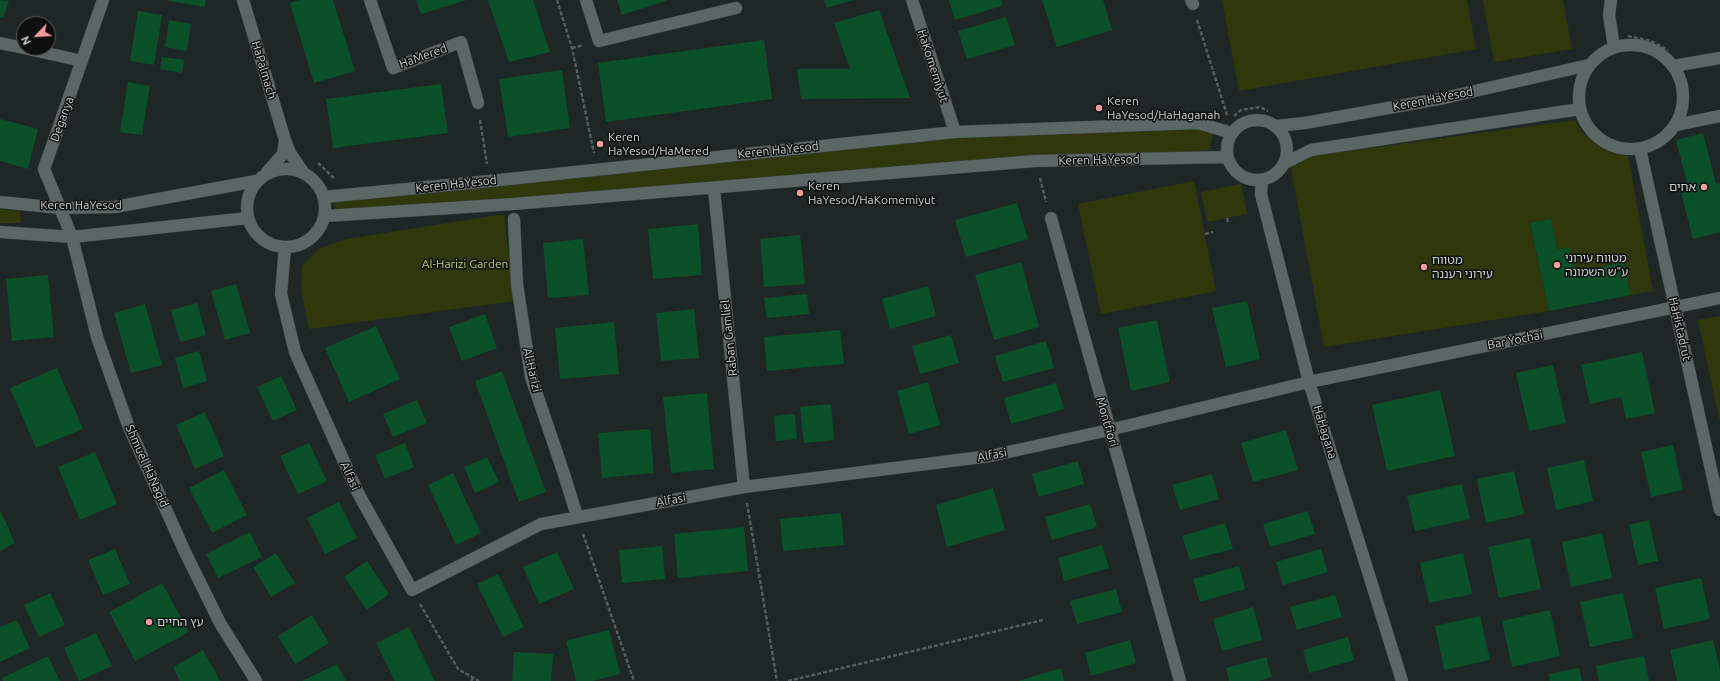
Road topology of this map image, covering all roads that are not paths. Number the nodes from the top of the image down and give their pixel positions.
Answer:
1 (103, 0) edge
2 (242, 0) edge
3 (370, 0) edge
4 (586, 0) edge
5 (912, 0) edge
6 (1611, 0) edge
7 (736, 8) dead end
8 (0, 43) edge
9 (16, 46) edge
10 (1614, 47) junction
11 (56, 55) edge
12 (1720, 58) edge
13 (82, 61) junction
14 (1589, 65) junction
15 (1674, 66) junction
16 (478, 103) road end
17 (1580, 109) junction
18 (1720, 116) edge
19 (1676, 125) junction
20 (1276, 126) junction
21 (955, 132) junction
22 (1232, 133) junction
23 (285, 140) junction
24 (1640, 149) junction
25 (1228, 157) junction
26 (1284, 163) junction
27 (303, 172) junction
28 (267, 173) junction
29 (1262, 180) junction
30 (256, 181) junction
31 (714, 189) junction
32 (324, 197) junction
33 (0, 202) edge
34 (60, 208) junction
35 (325, 216) junction
36 (248, 218) junction
37 (1051, 218) road end
38 (514, 219) dead end
39 (0, 232) edge
40 (72, 237) junction
41 (285, 247) junction
42 (1720, 298) edge
43 (1675, 308) junction
44 (1309, 382) junction
45 (1109, 430) junction
46 (744, 487) junction
47 (1720, 510) edge
48 (577, 516) junction
49 (256, 681) edge
50 (1180, 681) edge
51 (1402, 681) edge

1 - 13 street, Deganya
2 - 23 street, HaPalmach
3 - 16 street, HaMered
4 - 7 street
5 - 21 street, HaKomemiyut
6 - 10 street
8 - 9 street
10 - 14 street
10 - 15 street
11 - 13 street
12 - 15 street
13 - 34 street, Deganya
14 - 17 street
14 - 20 street, Keren HaYesod
15 - 19 street
17 - 24 street
17 - 26 street
18 - 19 street
19 - 24 street
20 - 22 street
20 - 26 street
21 - 22 street, Keren HaYesod
21 - 32 street, Keren HaYesod
22 - 25 street
23 - 27 street, HaPalmach
23 - 28 street
24 - 43 street, HaHistadrut
25 - 29 street
25 - 31 street, Keren HaYesod
26 - 29 street
27 - 28 street
27 - 32 street
28 - 30 street
29 - 44 street, HaHagana
30 - 34 street, Keren HaYesod
30 - 36 street
31 - 35 street, Keren HaYesod
31 - 46 street, Raban Gamliel
32 - 35 street
33 - 34 street, Keren HaYesod
34 - 40 street, Deganya
35 - 41 street
36 - 40 street
36 - 41 street
37 - 45 street, Montfiori
38 - 48 street, Al-Harizi
39 - 40 street
40 - 49 street, Shmuel HaNagid
41 - 48 street, Alfasi
42 - 43 street, Bar Yochai
43 - 44 street, Bar Yochai
43 - 47 street, HaHistadrut
44 - 45 street, Alfasi
44 - 51 street, HaHagana
45 - 46 street, Alfasi
45 - 50 street, Montfiori
46 - 48 street, Alfasi

